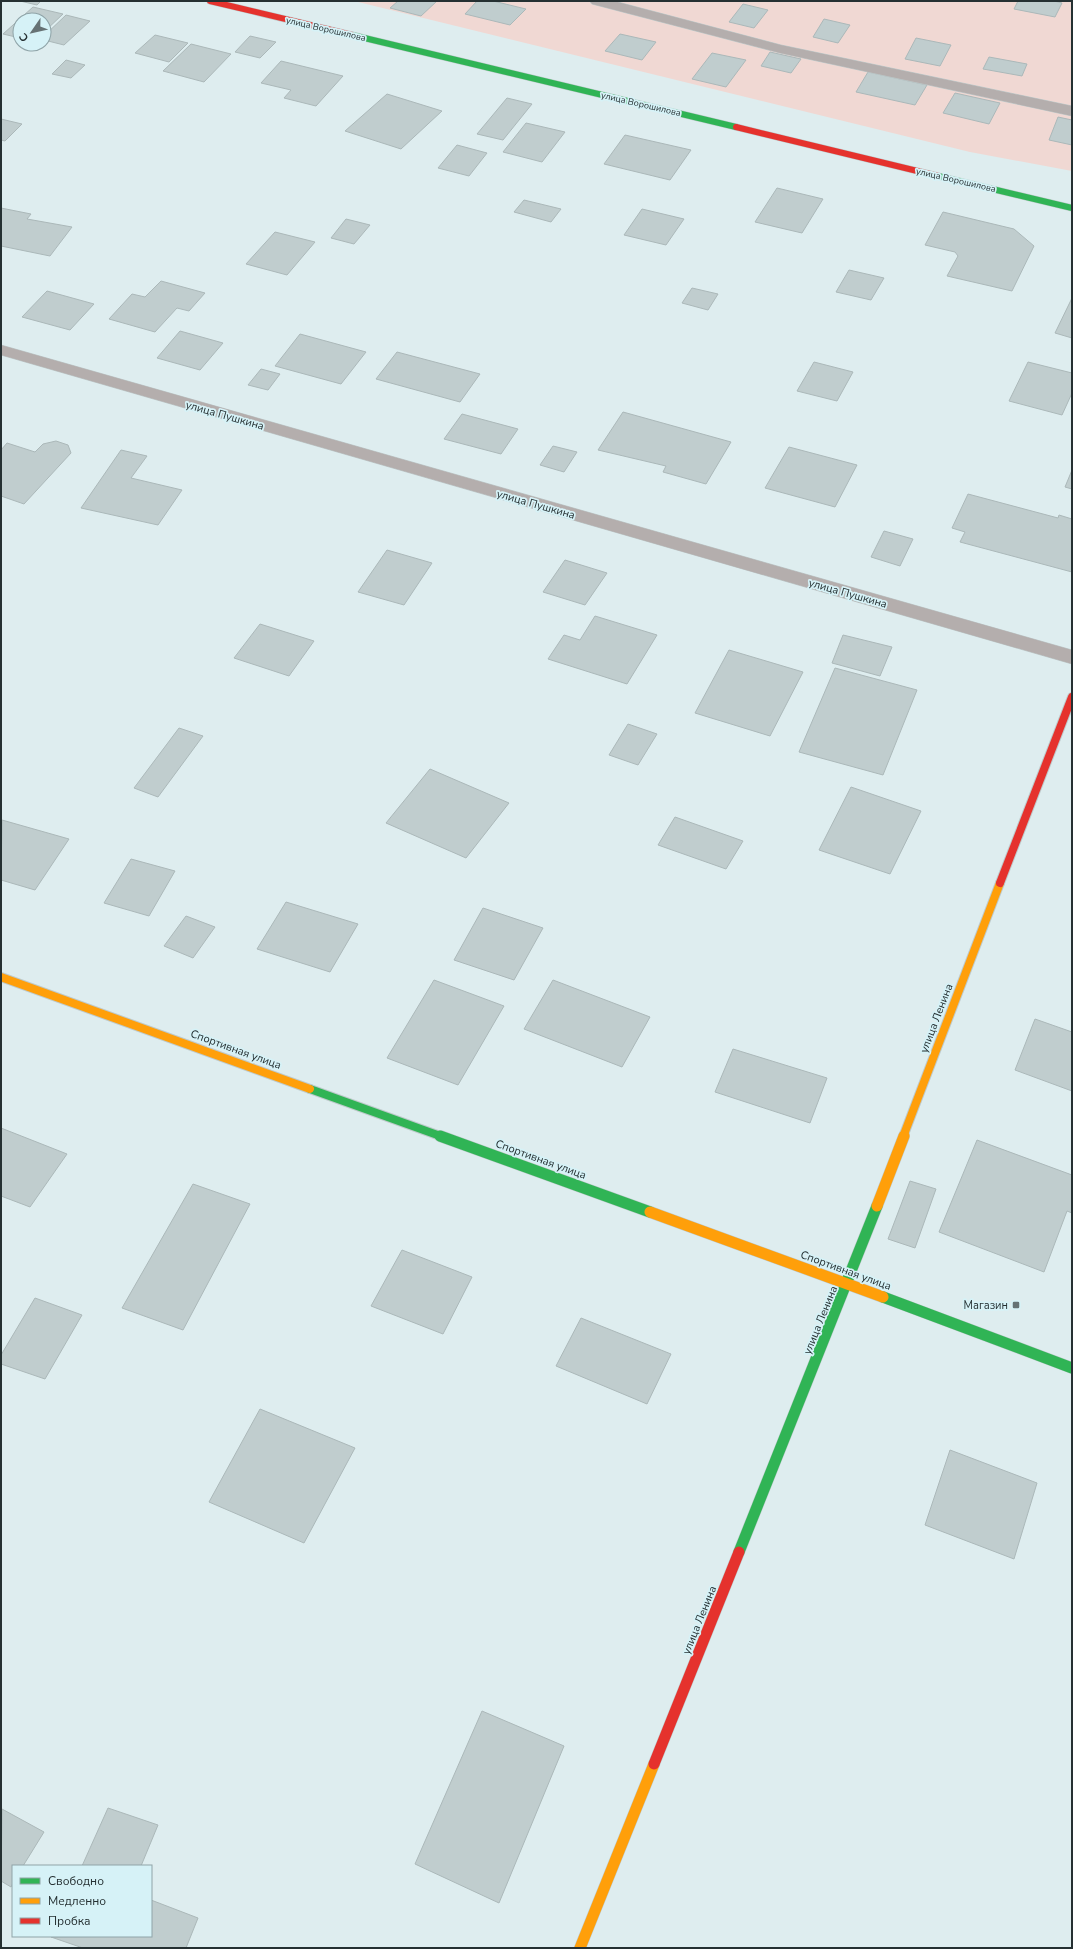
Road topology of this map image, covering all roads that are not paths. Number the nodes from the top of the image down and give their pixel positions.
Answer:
1 (210, 1) edge
2 (597, 1) edge
3 (1072, 110) edge
4 (1072, 208) edge
5 (1, 350) edge
6 (1072, 657) edge
7 (1072, 696) edge
8 (1, 977) edge
9 (847, 1283) junction
10 (1072, 1368) edge
11 (580, 1948) edge

1 - 4 street, улица Ворошилова
2 - 3 street
5 - 6 street, улица Пушкина
7 - 9 street, улица Ленина
8 - 9 street, Спортивная улица
9 - 10 street, Спортивная улица
9 - 11 street, улица Ленина

